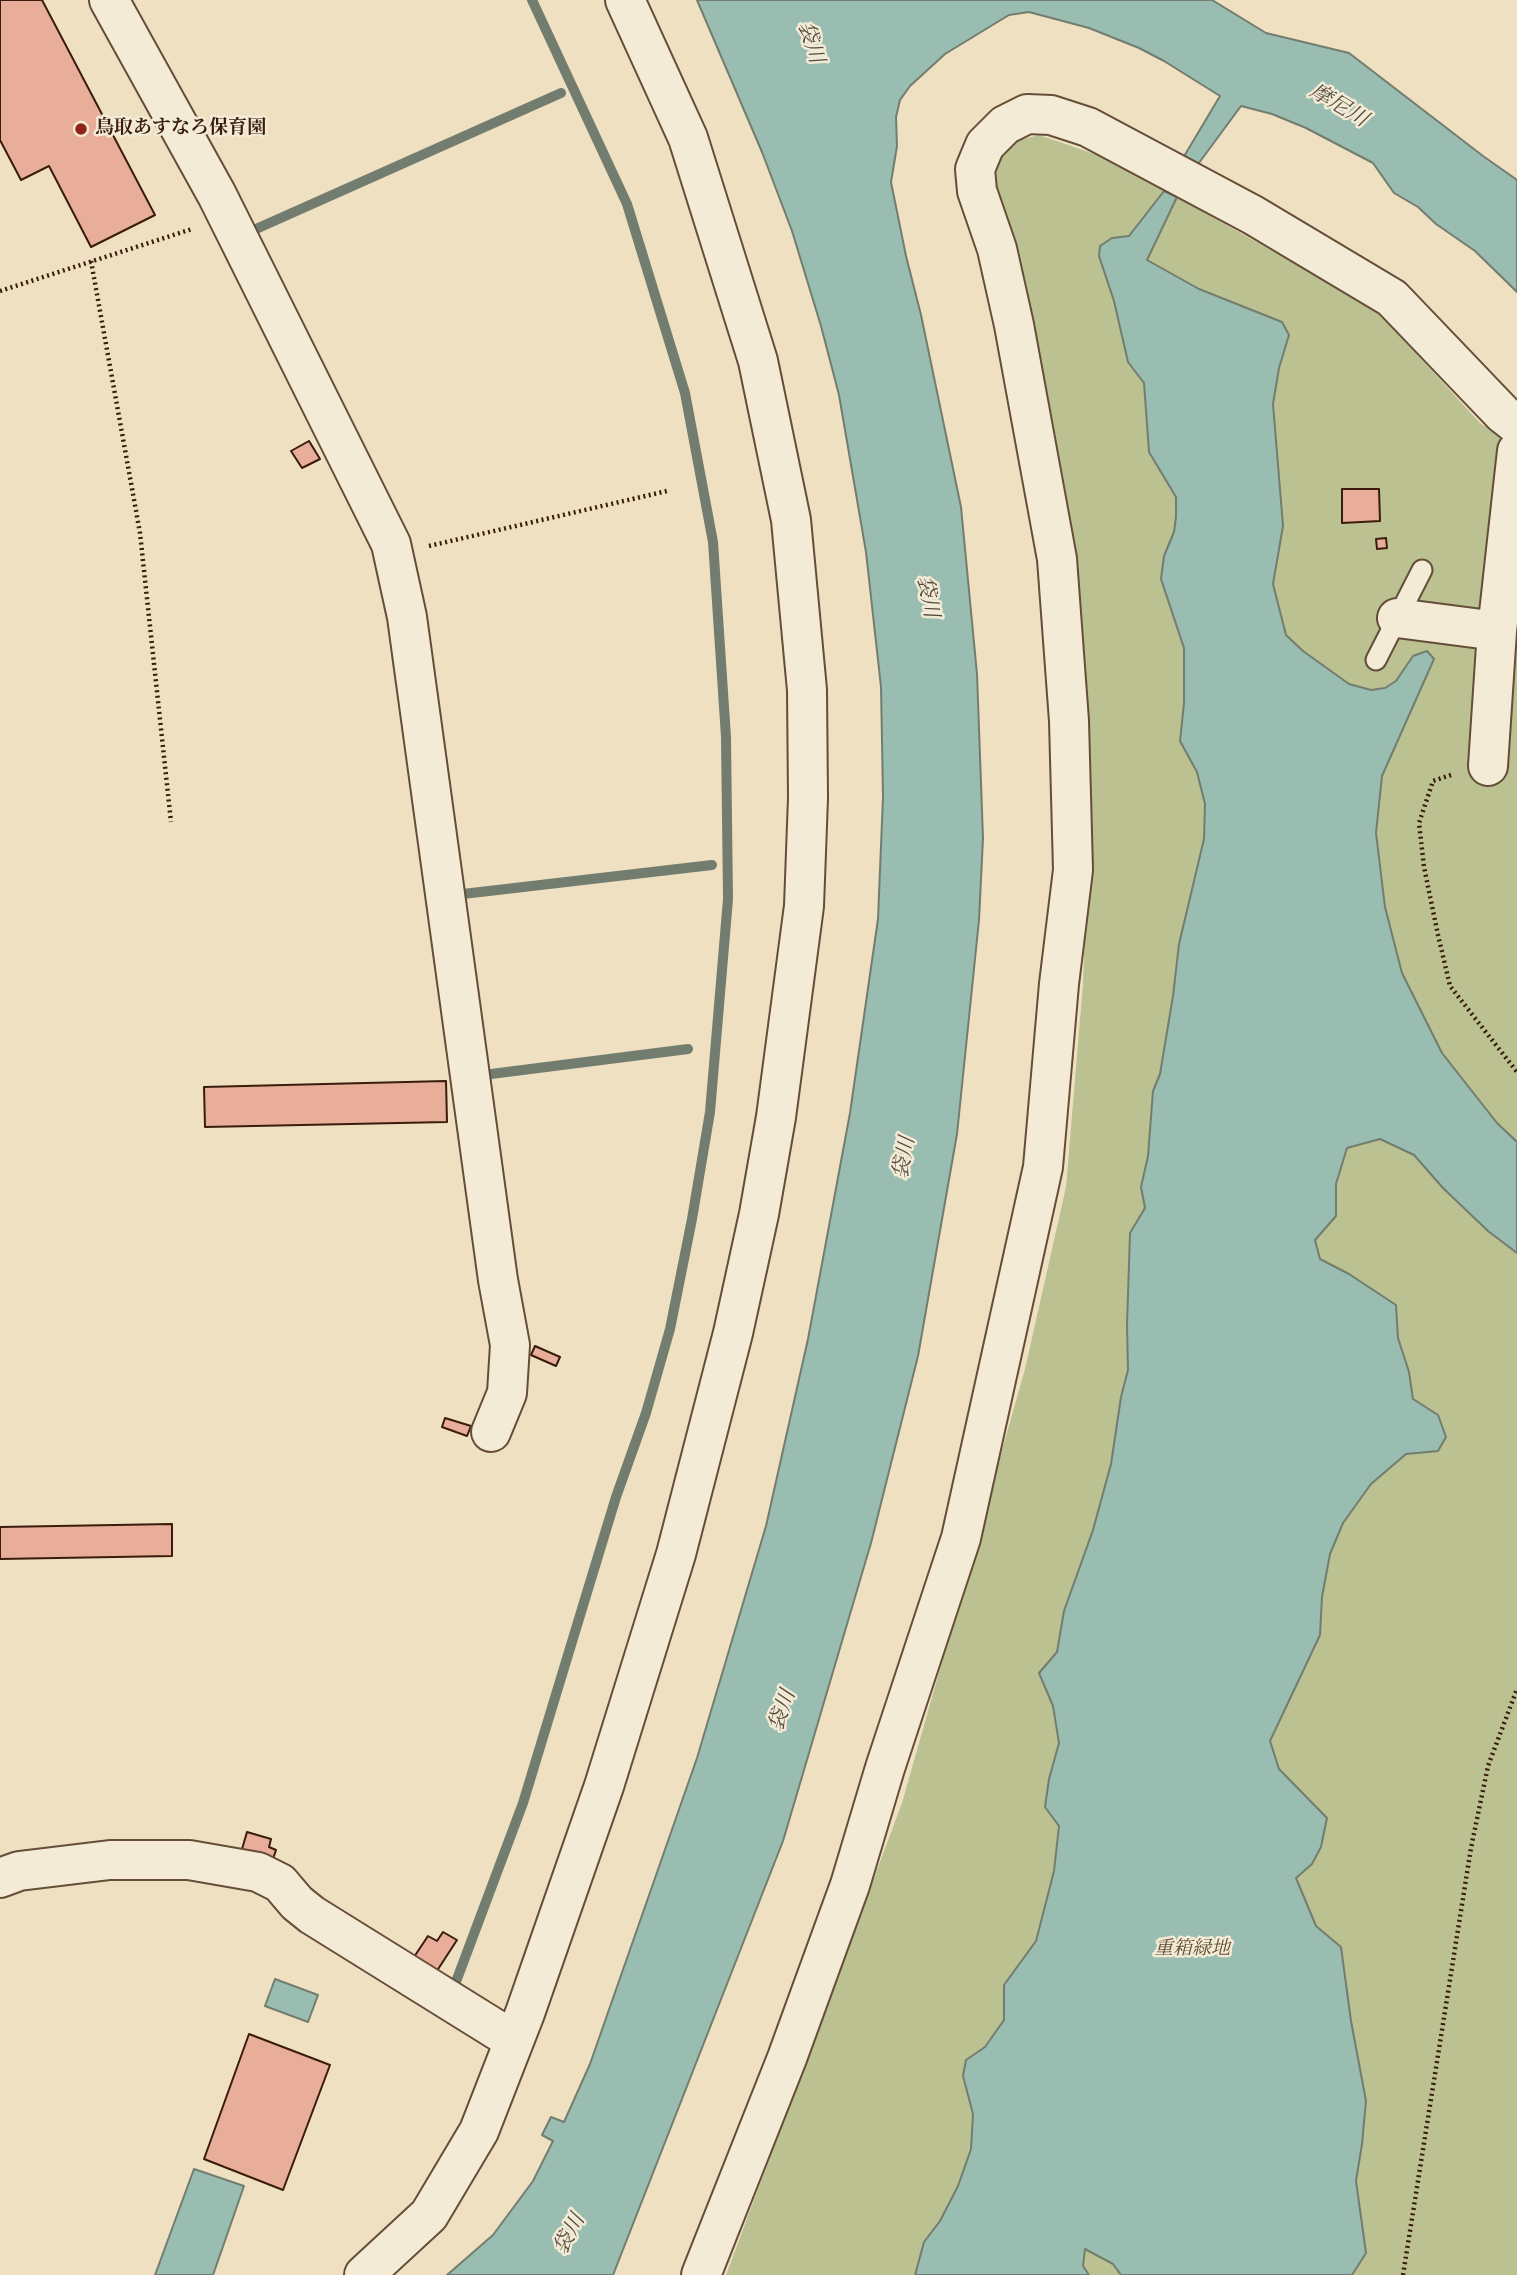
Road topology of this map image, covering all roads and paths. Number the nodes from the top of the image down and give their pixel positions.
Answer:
1 (109, 0) edge
2 (625, 0) edge
3 (222, 206) junction
4 (91, 261) junction
5 (0, 291) edge
6 (1512, 411) edge
7 (1517, 451) edge
8 (667, 491) dead end
9 (426, 546) dead end
10 (1422, 570) dead end
11 (1397, 618) junction
12 (1497, 631) junction
13 (1376, 660) dead end
14 (1488, 766) joint
15 (171, 822) dead end
16 (1517, 1072) edge
17 (491, 1432) dead end
18 (1517, 1689) edge
19 (1513, 1696) junction
20 (1517, 1701) edge
21 (0, 1878) edge
22 (513, 2040) junction
23 (364, 2275) edge
24 (701, 2275) edge
25 (1402, 2275) edge

1 - 3 street
2 - 22 street
3 - 4 path
3 - 17 street
4 - 5 path
4 - 15 path
6 - 24 street
7 - 12 street
8 - 9 path
10 - 11 lane
11 - 12 street
11 - 13 lane
12 - 14 street
14 - 16 path
18 - 19 path
19 - 20 path
19 - 25 path
21 - 22 street
22 - 23 street

